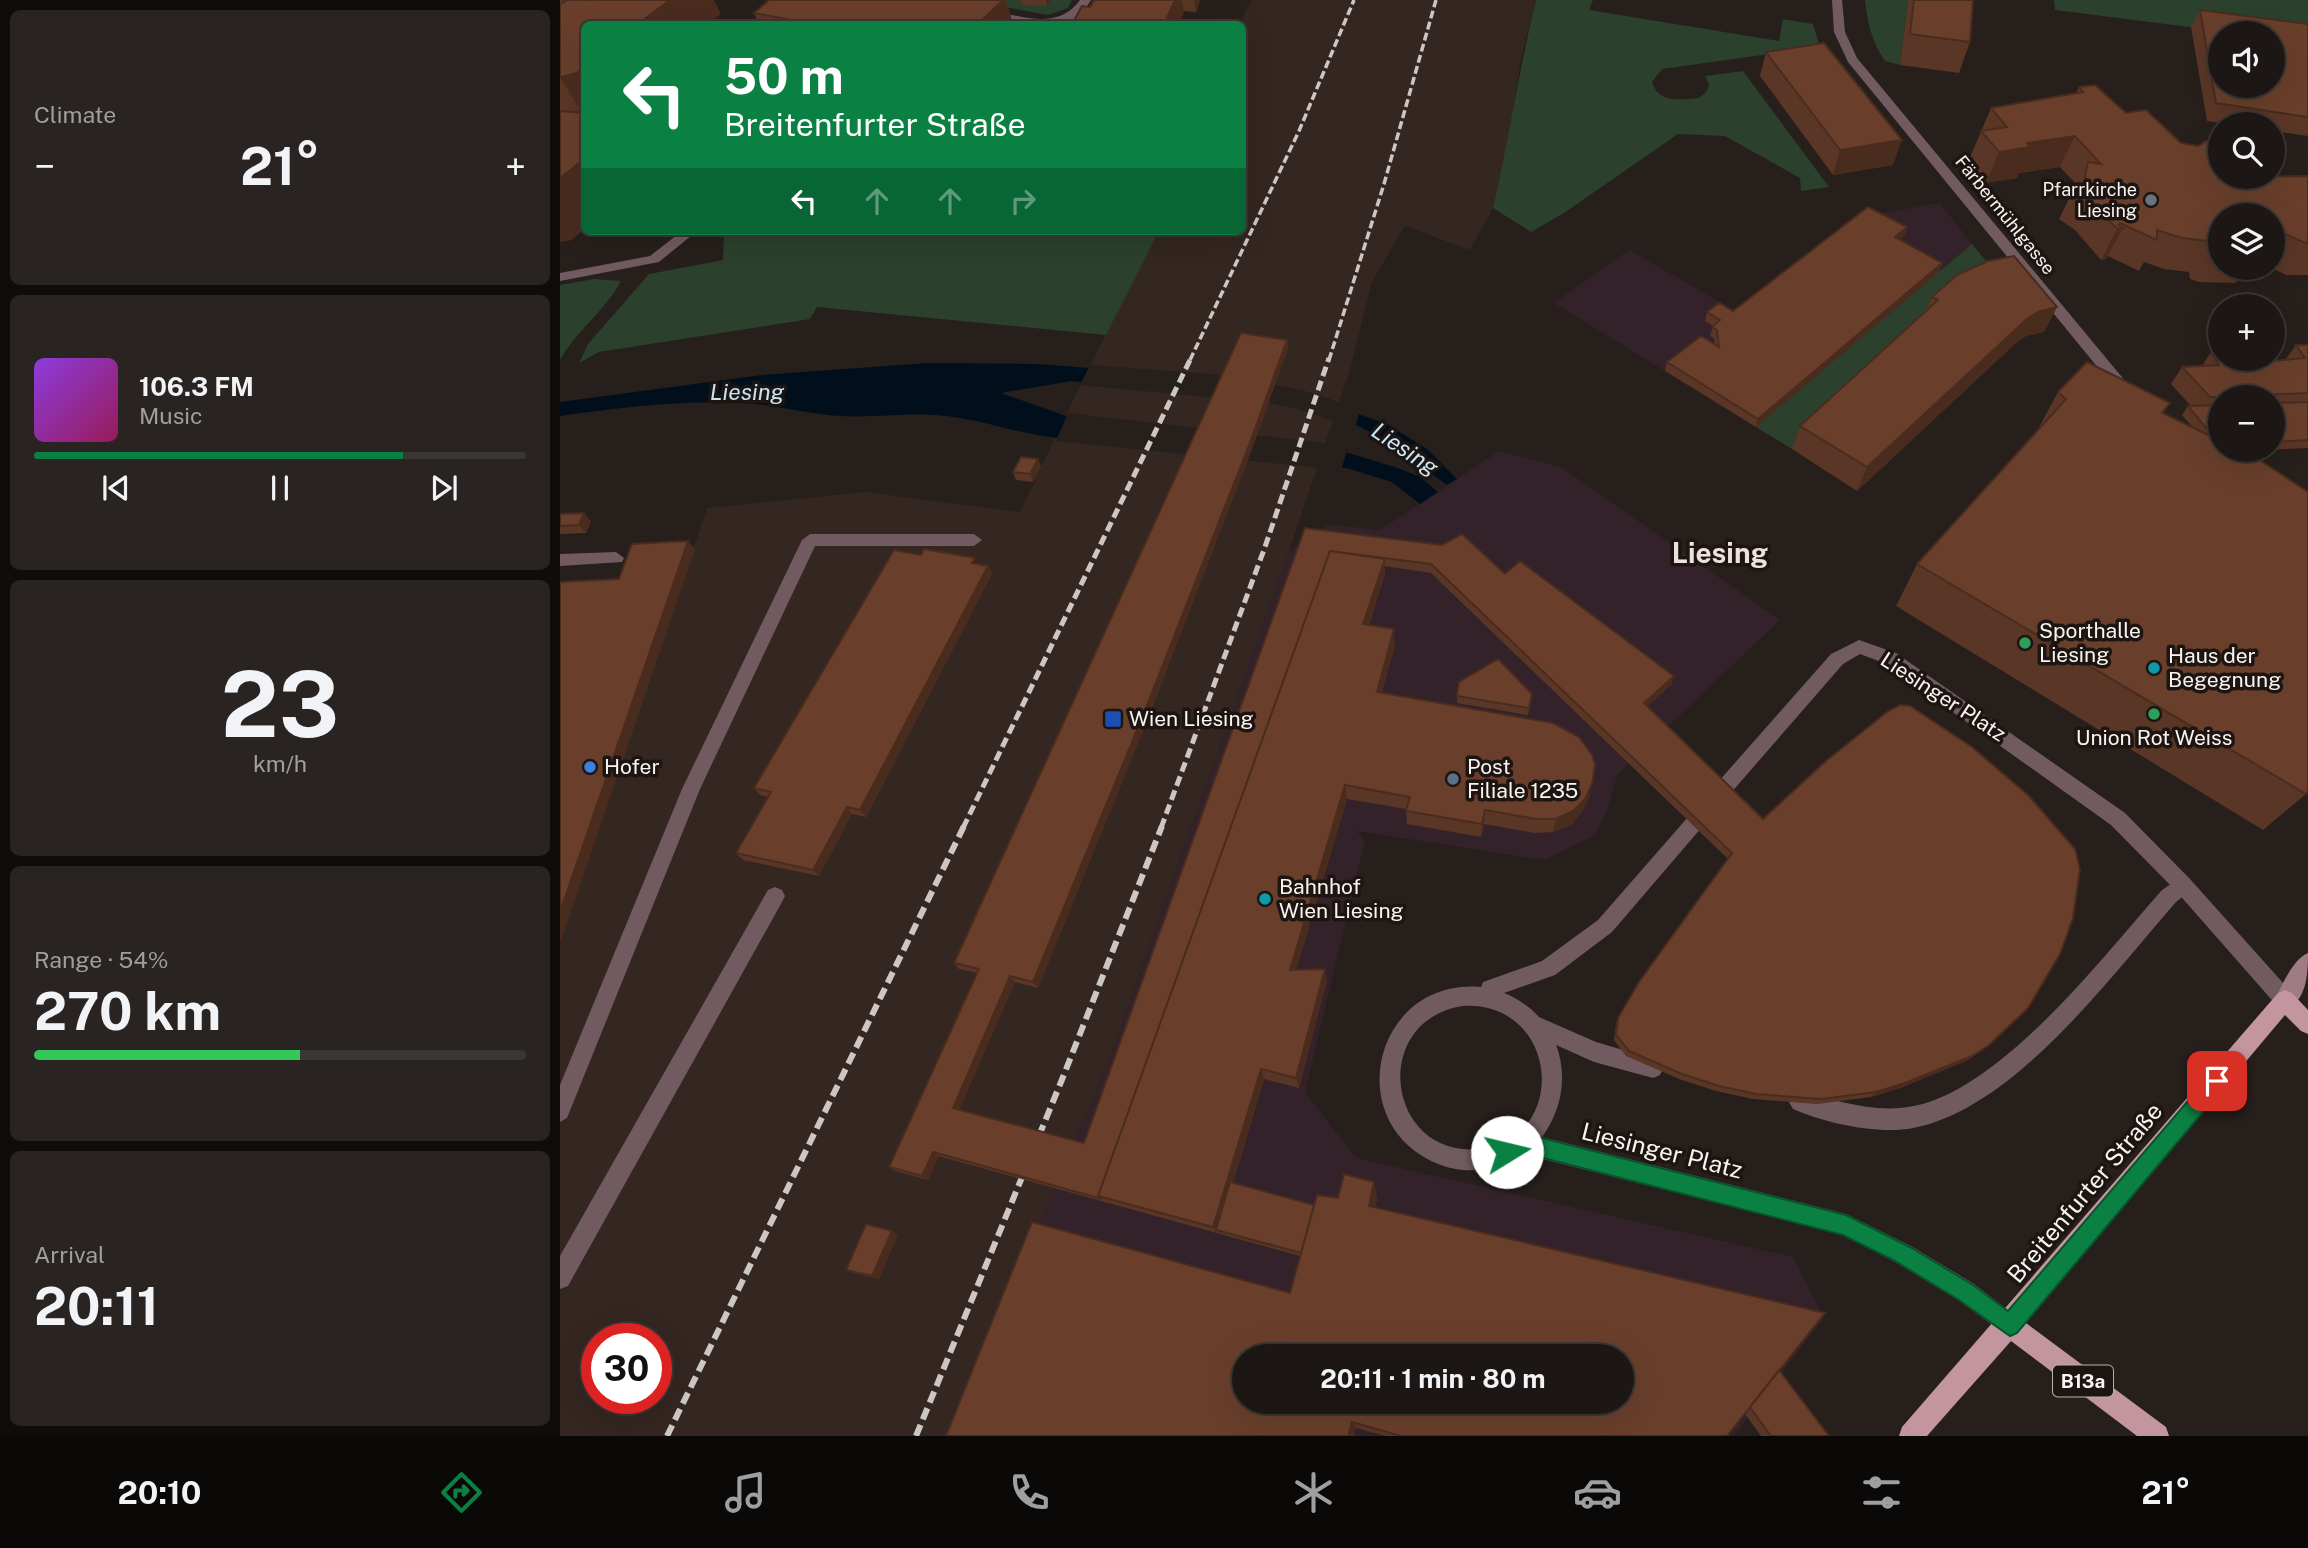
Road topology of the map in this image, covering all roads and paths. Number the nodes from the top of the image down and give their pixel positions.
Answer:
1 (1087, 0) edge
2 (1837, 0) edge
3 (983, 12) edge
4 (1044, 21) edge
5 (1063, 21) edge
6 (685, 235) edge
7 (560, 277) edge
8 (2136, 403) edge
9 (974, 540) dead end
10 (615, 558) dead end
11 (560, 560) edge
12 (2183, 885) junction
13 (775, 897) dead end
14 (2308, 962) edge
15 (1481, 993) junction
16 (2285, 1000) junction
17 (1532, 1024) junction
18 (2308, 1024) edge
19 (1653, 1068) edge
20 (1800, 1102) edge
21 (560, 1111) edge
22 (1522, 1143) junction
23 (560, 1278) edge
24 (2010, 1325) junction
25 (1911, 1436) edge
26 (2157, 1436) edge

1 - 5 street
2 - 8 street, Färbermühlgasse
3 - 4 street
6 - 7 street
9 - 21 street
10 - 11 street
12 - 15 street, Liesinger Platz
12 - 16 street, Liesinger Platz
12 - 20 street
13 - 23 street
14 - 16 main road
15 - 17 street, Liesinger Platz
15 - 22 street, Liesinger Platz
16 - 18 main road
16 - 24 main road, Breitenfurter Straße
17 - 19 street
17 - 22 street, Liesinger Platz
22 - 24 street, Liesinger Platz
24 - 25 main road, Breitenfurter Straße
24 - 26 main road, B13a

